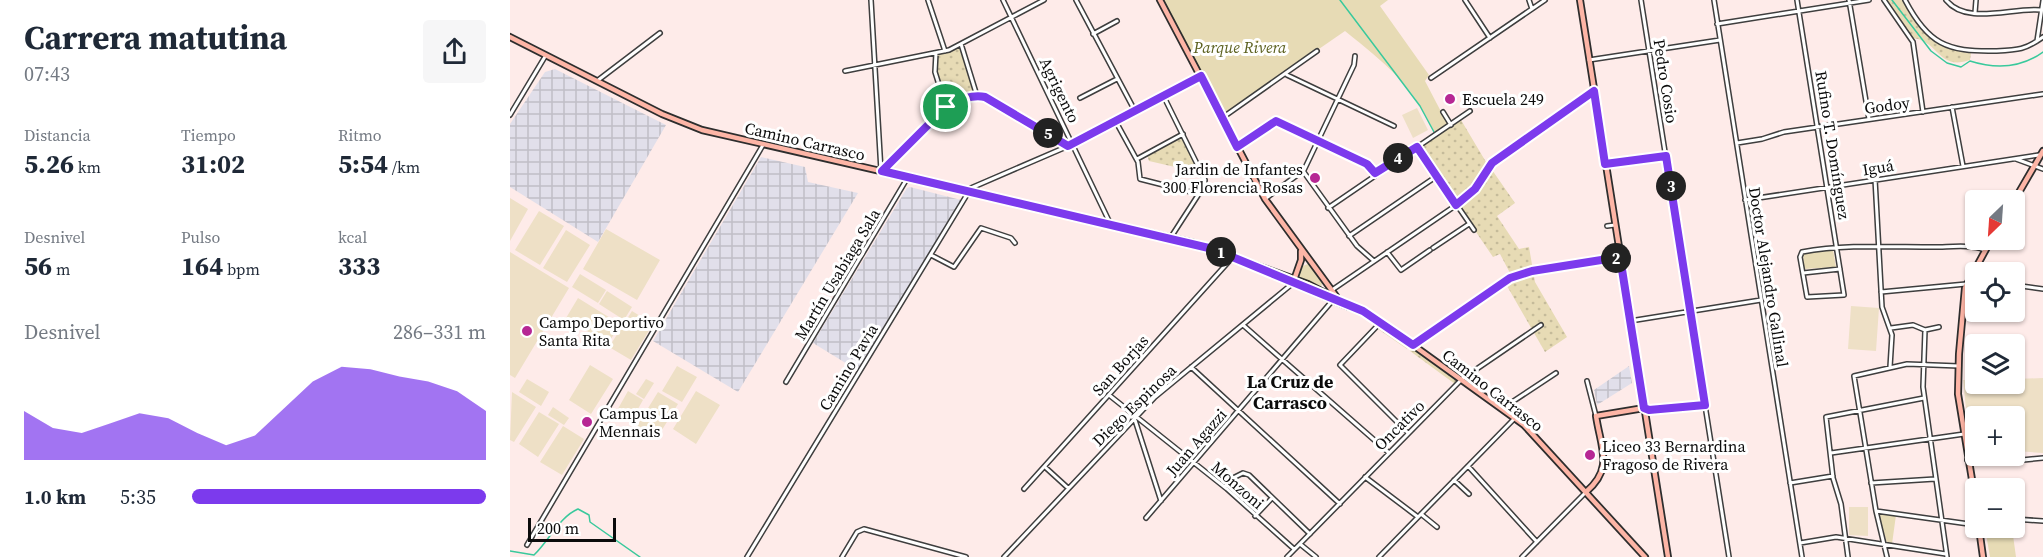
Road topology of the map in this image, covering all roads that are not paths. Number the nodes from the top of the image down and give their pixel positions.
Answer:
1 (871, 0) edge
2 (928, 0) edge
3 (1003, 0) edge
4 (1044, 0) edge
5 (1076, 0) edge
6 (1160, 0) edge
7 (1465, 0) edge
8 (1529, 0) edge
9 (1545, 0) edge
10 (1580, 0) edge
11 (1641, 0) edge
12 (1714, 0) edge
13 (1797, 0) edge
14 (1869, 0) edge
15 (1884, 0) edge
16 (1905, 0) edge
17 (1946, 0) edge
18 (1976, 0) edge
19 (1850, 1) edge
20 (2043, 1) edge
21 (1532, 9) junction
22 (2041, 10) junction
23 (1799, 11) junction
24 (1975, 13) junction
25 (1012, 17) junction
26 (1117, 21) dead end
27 (1717, 24) junction
28 (2038, 30) junction
29 (660, 33) dead end
30 (1093, 34) junction
31 (2043, 36) edge
32 (510, 37) edge
33 (1490, 38) junction
34 (1720, 40) junction
35 (2037, 41) junction
36 (961, 44) junction
37 (945, 51) junction
38 (1317, 51) dead end
39 (1649, 51) junction
40 (936, 53) junction
41 (546, 55) junction
42 (1355, 56) dead end
43 (1589, 60) junction
44 (876, 65) junction
45 (845, 71) dead end
46 (1287, 75) dead end
47 (1201, 76) junction
48 (1431, 78) dead end
49 (1117, 79) junction
50 (597, 81) junction
51 (1594, 91) junction
52 (2043, 94) edge
53 (977, 96) junction
54 (1164, 96) junction
55 (1080, 98) dead end
56 (1338, 100) junction
57 (946, 107) junction
58 (1952, 107) junction
59 (1135, 111) junction
60 (1443, 111) dead end
61 (1470, 111) dead end
62 (1923, 112) junction
63 (510, 115) edge
64 (1222, 118) junction
65 (1869, 119) junction
66 (1116, 122) junction
67 (1451, 124) junction
68 (1394, 126) dead end
69 (1818, 127) junction
70 (1183, 134) junction
71 (1318, 141) junction
72 (1736, 143) junction
73 (1073, 144) junction
74 (763, 145) junction
75 (1068, 146) junction
76 (1237, 147) junction
77 (1417, 147) junction
78 (2042, 153) edge
79 (1666, 156) junction
80 (2026, 157) junction
81 (1136, 159) junction
82 (2015, 159) junction
83 (2025, 163) junction
84 (1605, 164) junction
85 (1962, 166) junction
86 (2035, 168) junction
87 (2043, 169) edge
88 (882, 171) junction
89 (1303, 171) junction
90 (1375, 173) junction
91 (1437, 176) junction
92 (908, 177) junction
93 (1875, 179) junction
94 (1828, 187) junction
95 (970, 190) junction
96 (2021, 190) edge
97 (1199, 194) junction
98 (1265, 199) junction
99 (1745, 200) junction
100 (1456, 205) junction
101 (1328, 208) junction
102 (1110, 223) junction
103 (1469, 224) junction
104 (1615, 225) junction
105 (1607, 226) dead end
106 (1474, 230) dead end
107 (1349, 236) junction
108 (1171, 237) junction
109 (1016, 243) dead end
110 (1837, 248) junction
111 (1881, 248) junction
112 (1300, 249) junction
113 (1965, 250) edge
114 (1985, 250) edge
115 (1387, 252) junction
116 (931, 255) junction
117 (1233, 256) junction
118 (1620, 257) junction
119 (1374, 261) junction
120 (1978, 262) edge
121 (1313, 265) junction
122 (1299, 268) junction
123 (1840, 269) junction
124 (1803, 273) junction
125 (1320, 274) junction
126 (1293, 281) junction
127 (1965, 284) edge
128 (2025, 287) edge
129 (1306, 289) junction
130 (1332, 290) junction
131 (2043, 290) edge
132 (1322, 291) junction
133 (1881, 292) junction
134 (1965, 296) edge
135 (1336, 299) junction
136 (1761, 300) junction
137 (1691, 311) junction
138 (1630, 321) junction
139 (1381, 322) junction
140 (1243, 325) junction
141 (1541, 326) dead end
142 (1939, 327) dead end
143 (1891, 328) junction
144 (1925, 330) junction
145 (1413, 345) junction
146 (1282, 360) junction
147 (1923, 364) junction
148 (1959, 366) junction
149 (1191, 367) junction
150 (1890, 367) junction
151 (1556, 373) dead end
152 (1462, 379) junction
153 (1587, 381) dead end
154 (786, 382) dead end
155 (1109, 395) junction
156 (1924, 398) junction
157 (1705, 405) junction
158 (1503, 408) junction
159 (1644, 408) junction
160 (1859, 410) junction
161 (1239, 411) junction
162 (1596, 416) junction
163 (1135, 418) junction
164 (1515, 418) junction
165 (1408, 434) junction
166 (1964, 434) junction
167 (1930, 438) junction
168 (1965, 440) edge
169 (1866, 448) junction
170 (1389, 453) junction
171 (1831, 453) junction
172 (2043, 458) edge
173 (2025, 460) edge
174 (1194, 463) junction
175 (1468, 466) junction
176 (1045, 467) junction
177 (1833, 476) junction
178 (1365, 477) junction
179 (1935, 479) junction
180 (1454, 480) junction
181 (1790, 483) junction
182 (1871, 483) junction
183 (1225, 487) junction
184 (1068, 488) junction
185 (1024, 489) dead end
186 (1586, 492) junction
187 (1469, 494) dead end
188 (1272, 498) junction
189 (1161, 501) junction
190 (1340, 504) junction
191 (1876, 511) junction
192 (1420, 515) junction
193 (1255, 516) junction
194 (1146, 518) dead end
195 (2025, 520) edge
196 (1942, 521) junction
197 (2043, 521) edge
198 (1965, 525) edge
199 (1437, 527) dead end
200 (1310, 534) junction
201 (1845, 538) junction
202 (1979, 538) edge
203 (1537, 542) junction
204 (1799, 543) junction
205 (1300, 544) junction
206 (1885, 544) junction
207 (527, 545) dead end
208 (1295, 550) junction
209 (1644, 556) edge
210 (1946, 556) edge
211 (747, 557) edge
212 (842, 557) edge
213 (966, 557) edge
214 (1004, 557) edge
215 (1287, 557) edge
216 (1316, 557) edge
217 (1379, 557) edge
218 (1522, 557) edge
219 (1668, 557) edge
220 (1729, 557) edge
221 (1802, 557) edge
222 (1848, 557) edge
223 (1887, 557) edge
224 (1983, 557) edge

1 - 44 street
2 - 37 street
3 - 25 street, Agrigento
4 - 25 street
5 - 30 street
6 - 47 street
7 - 33 street
8 - 21 street
9 - 21 street
10 - 43 street
11 - 39 street, Pedro Cosio
12 - 27 street, Doctor Alejandro Gallinal
13 - 23 street, Rufino T. Domínguez
14 - 19 street
15 - 62 street
16 - 35 street
17 - 24 street
18 - 24 street
19 - 23 street
19 - 65 street
20 - 22 street
21 - 33 street
22 - 24 street
22 - 28 street
23 - 27 street
23 - 69 street, Rufino T. Domínguez
25 - 36 street
25 - 73 street, Agrigento
26 - 30 street
27 - 34 street, Doctor Alejandro Gallinal
28 - 31 street
28 - 35 street
29 - 50 street
30 - 49 street
31 - 35 street
32 - 41 street, Camino Carrasco
33 - 48 street
34 - 39 street
34 - 72 street, Doctor Alejandro Gallinal
36 - 37 street
36 - 53 street
37 - 40 street
38 - 64 street
39 - 43 street
39 - 79 street, Pedro Cosio
40 - 44 street
40 - 57 street
41 - 50 street, Camino Carrasco
41 - 63 street
42 - 56 street
43 - 51 street
44 - 45 street
44 - 88 street
46 - 56 street
47 - 54 street
47 - 64 street
49 - 55 street
49 - 59 street
50 - 74 street, Camino Carrasco
51 - 84 street
51 - 100 street
52 - 58 street, Godoy
53 - 57 street
53 - 75 street
54 - 59 street
54 - 70 street
56 - 68 street
56 - 71 street
57 - 88 street
58 - 62 street, Godoy
58 - 85 street
59 - 66 street
60 - 67 street
61 - 67 street
62 - 65 street, Godoy
64 - 76 street
65 - 69 street, Godoy
66 - 73 street
66 - 81 street
67 - 77 street
69 - 72 street, Godoy
69 - 94 street, Rufino T. Domínguez
70 - 81 street
70 - 97 street
71 - 76 street
71 - 89 street
71 - 90 street
72 - 99 street, Doctor Alejandro Gallinal
73 - 75 street
73 - 102 street, Agrigento
74 - 88 street, Camino Carrasco
74 - 207 street
75 - 95 street
76 - 98 street
77 - 90 street
77 - 91 street
78 - 80 street, Iguá
78 - 86 street
79 - 84 street
79 - 137 street, Pedro Cosio
80 - 82 street, Iguá
80 - 83 street
81 - 97 street
82 - 83 street, Iguá
82 - 85 street, Iguá
83 - 86 street, Iguá
84 - 104 street
85 - 93 street, Iguá
86 - 87 street, Iguá
86 - 96 street
88 - 92 street, Camino Carrasco
89 - 98 street
89 - 101 street
90 - 101 street
91 - 100 street
91 - 107 street
92 - 95 street, Camino Carrasco
92 - 154 street, Martín Usabiaga Sala
93 - 94 street, Iguá
93 - 111 street
94 - 99 street, Iguá
94 - 110 street, Rufino T. Domínguez
95 - 102 street, Camino Carrasco
95 - 116 street, Camino Pavia
97 - 108 street
98 - 112 street
99 - 136 street, Doctor Alejandro Gallinal
100 - 103 street
100 - 115 street
101 - 107 street
102 - 108 street, Camino Carrasco
103 - 106 street
103 - 115 street
104 - 105 street
104 - 118 street
107 - 119 street
108 - 117 street, Camino Carrasco
109 - 116 street
110 - 111 street
110 - 123 street, Rufino T. Domínguez
110 - 124 street
111 - 113 street
111 - 133 street
112 - 121 street
112 - 122 street
114 - 120 street
115 - 119 street
116 - 211 street, Camino Pavia
117 - 126 street, Camino Carrasco
117 - 155 street, San Borjas
118 - 138 street
118 - 145 street
119 - 130 street
121 - 122 street
121 - 125 street
122 - 126 street
123 - 124 street
123 - 124 street, Rufino T. Domínguez
125 - 130 street
125 - 132 street
126 - 129 street, Camino Carrasco
126 - 132 street, Camino Carrasco
126 - 140 street, Diego Espinosa
127 - 133 street
128 - 131 street
129 - 132 street, Camino Carrasco
129 - 135 street, Camino Carrasco
130 - 135 street
132 - 135 street, Camino Carrasco
133 - 143 street
134 - 148 street
135 - 139 street, Camino Carrasco
135 - 146 street, Juan Agazzi
136 - 137 street
136 - 181 street, Doctor Alejandro Gallinal
137 - 138 street
137 - 157 street, Pedro Cosio
138 - 159 street
139 - 145 street, Camino Carrasco
139 - 165 street
140 - 146 street
140 - 149 street, Diego Espinosa
141 - 152 street, Oncativo
142 - 144 street
143 - 144 street
143 - 150 street
144 - 147 street
145 - 152 street, Camino Carrasco
146 - 161 street, Juan Agazzi
146 - 170 street
147 - 148 street
147 - 150 street
147 - 156 street
148 - 166 street
149 - 161 street
149 - 163 street, Diego Espinosa
150 - 160 street
151 - 158 street
152 - 158 street, Camino Carrasco
152 - 165 street, Oncativo
153 - 162 street
155 - 163 street, Monzoni
155 - 176 street, San Borjas
156 - 160 street
156 - 167 street
157 - 159 street
157 - 220 street, Pedro Cosio
158 - 164 street, Camino Carrasco
159 - 162 street
159 - 219 street
160 - 169 street
160 - 171 street
161 - 174 street, Juan Agazzi
161 - 190 street
162 - 186 street
163 - 174 street, Monzoni
163 - 184 street, Diego Espinosa
163 - 189 street
164 - 175 street
164 - 186 street, Camino Carrasco
165 - 170 street, Oncativo
166 - 167 street
166 - 168 street
167 - 169 street
167 - 179 street
169 - 171 street
169 - 182 street
170 - 178 street, Oncativo
171 - 177 street
172 - 173 street
174 - 183 street, Monzoni
174 - 189 street, Juan Agazzi
175 - 180 street
175 - 203 street
176 - 184 street
176 - 185 street, San Borjas
177 - 181 street
177 - 201 street
178 - 190 street, Oncativo
178 - 192 street
179 - 182 street
179 - 196 street
180 - 187 street
180 - 192 street
181 - 204 street, Doctor Alejandro Gallinal
182 - 191 street
183 - 188 street
183 - 193 street, Monzoni
184 - 214 street, Diego Espinosa
186 - 203 street
186 - 209 street, Camino Carrasco
188 - 193 street
188 - 200 street
189 - 194 street, Juan Agazzi
190 - 200 street, Oncativo
191 - 196 street
191 - 206 street
192 - 199 street
192 - 217 street
193 - 208 street, Monzoni
195 - 197 street
196 - 198 street
196 - 210 street
200 - 205 street, Oncativo
201 - 204 street
201 - 206 street
201 - 222 street
202 - 224 street
203 - 218 street
204 - 221 street, Doctor Alejandro Gallinal
205 - 208 street, Oncativo
205 - 216 street
206 - 210 street
206 - 223 street
208 - 215 street, Oncativo
212 - 213 street

